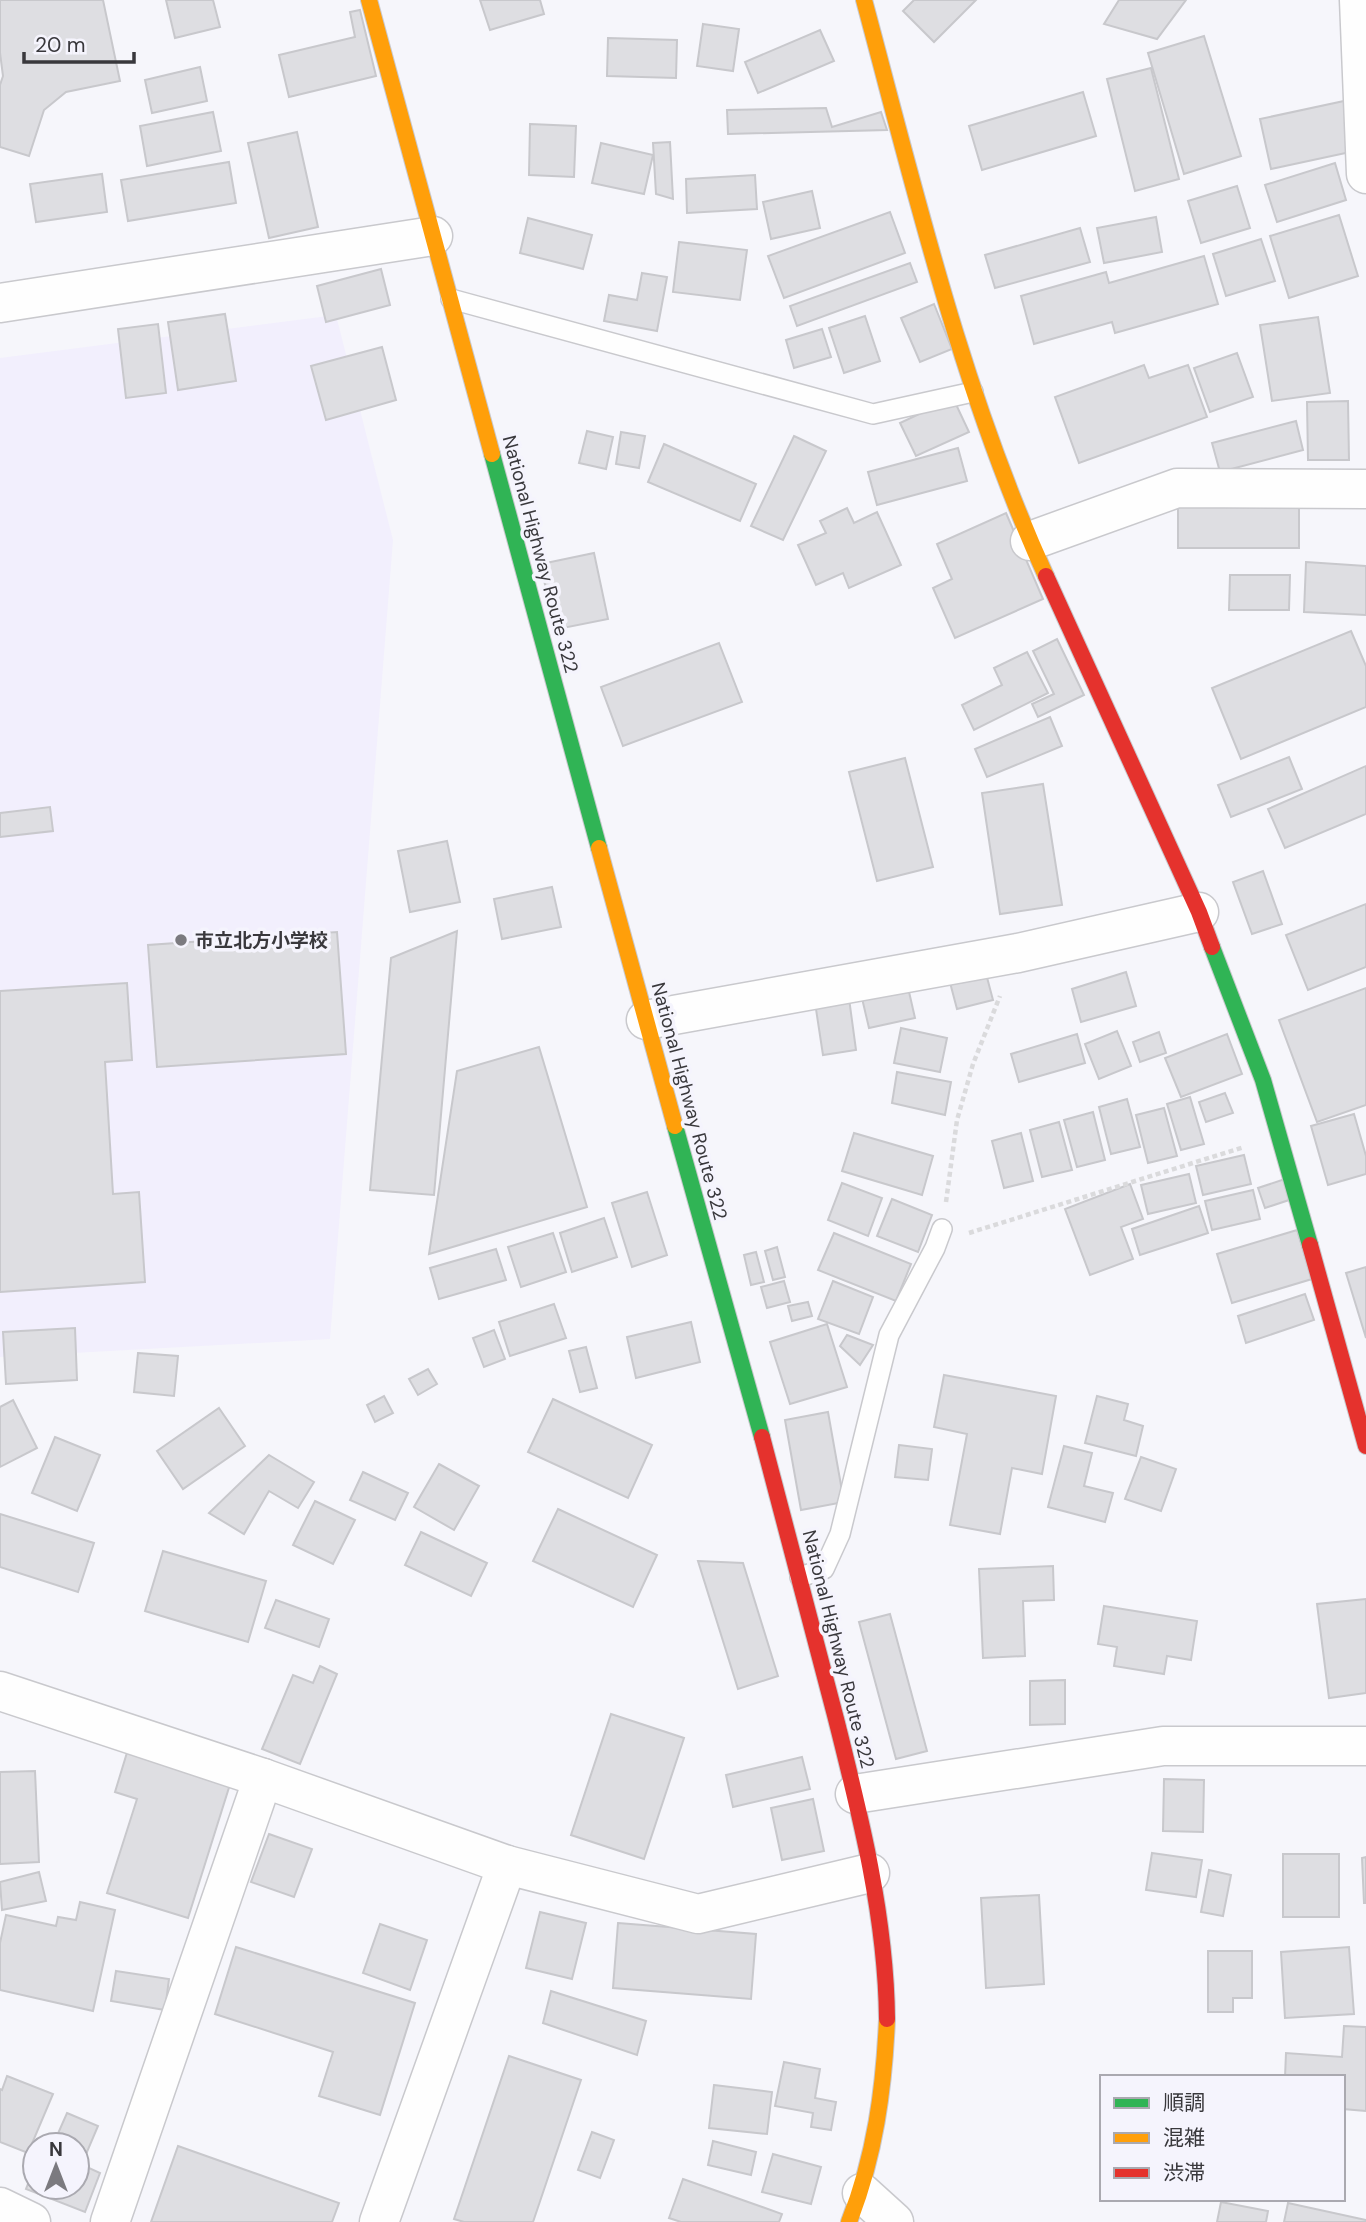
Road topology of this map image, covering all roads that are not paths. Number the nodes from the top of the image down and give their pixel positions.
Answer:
1 (369, 0) edge
2 (1359, 0) edge
3 (867, 2) edge
4 (1366, 155) edge
5 (1366, 174) edge
6 (433, 236) junction
7 (451, 299) junction
8 (0, 303) edge
9 (973, 392) junction
10 (1366, 489) edge
11 (1030, 541) junction
12 (1199, 912) junction
13 (646, 1020) junction
14 (942, 1229) road end
15 (1366, 1446) edge
16 (800, 1577) junction
17 (0, 1691) edge
18 (1366, 1746) edge
19 (263, 1778) junction
20 (855, 1794) junction
21 (507, 1865) junction
22 (870, 1873) junction
23 (0, 2207) edge
24 (856, 2207) edge
25 (31, 2222) edge
26 (110, 2222) edge
27 (379, 2222) edge
28 (894, 2222) edge

1 - 6 main road, National Highway Route 322
2 - 4 street
3 - 9 main road
4 - 5 street
6 - 7 main road, National Highway Route 322
6 - 8 street
7 - 9 lane
7 - 13 main road, National Highway Route 322
9 - 11 main road
10 - 11 street
11 - 12 main road
12 - 13 street
12 - 15 main road
13 - 16 main road, National Highway Route 322
14 - 16 lane
16 - 20 main road, National Highway Route 322
17 - 19 street
18 - 20 street
19 - 21 street
19 - 26 street
20 - 22 main road, National Highway Route 322
21 - 22 street
21 - 27 street
22 - 24 main road, National Highway Route 322
23 - 25 street
24 - 28 street

